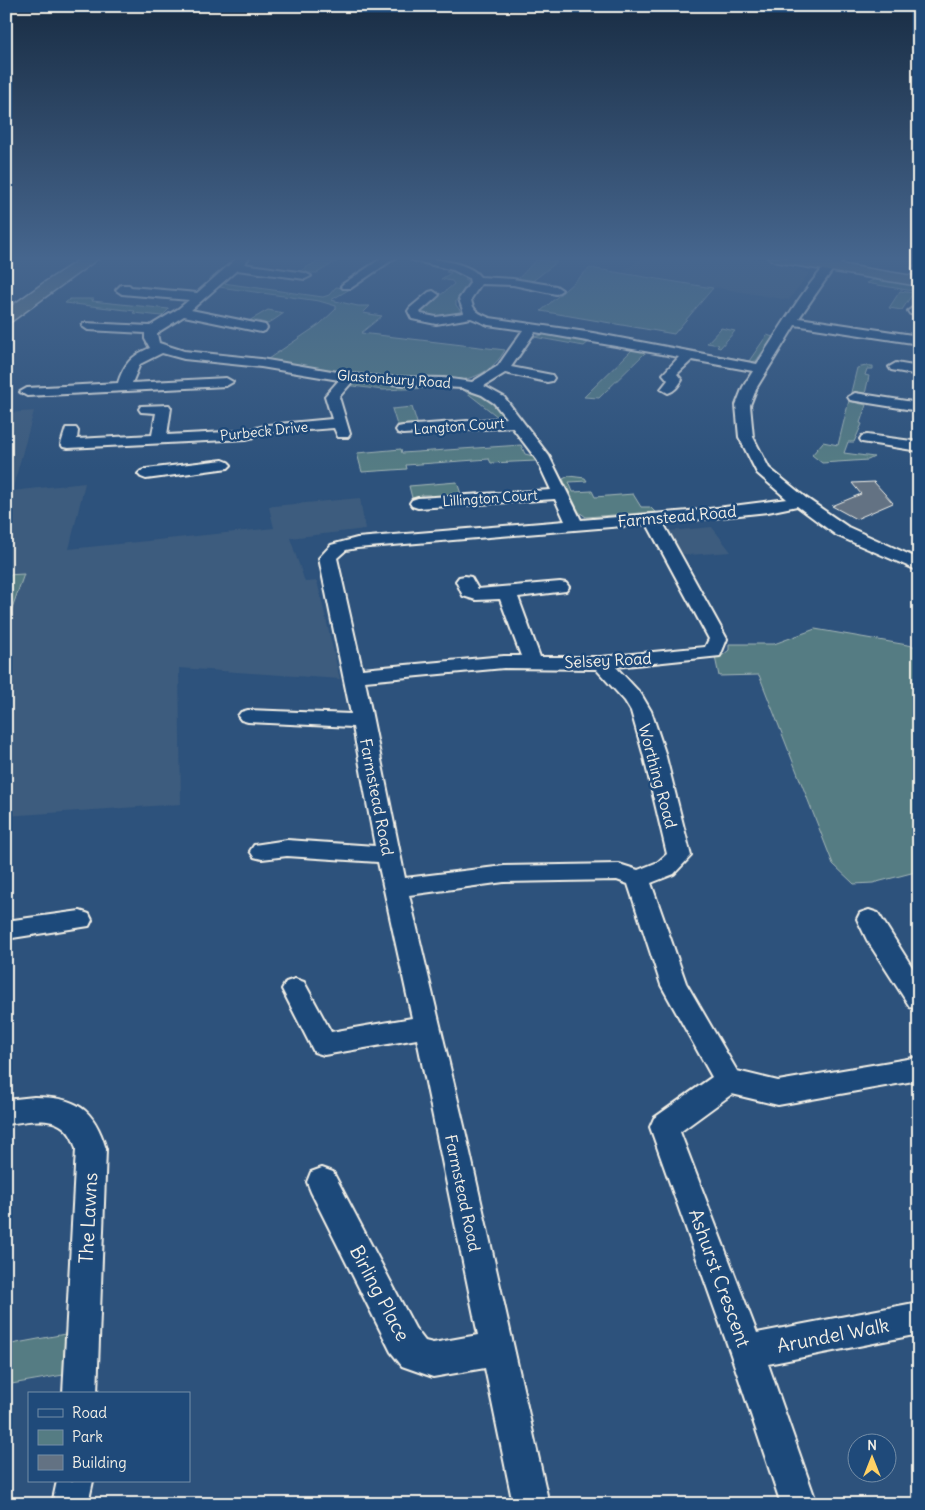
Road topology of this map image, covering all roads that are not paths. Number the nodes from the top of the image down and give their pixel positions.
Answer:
1 (105, 328) edge
2 (531, 328) edge
3 (534, 328) edge
4 (786, 328) edge
5 (841, 328) edge
6 (153, 330) joint
7 (645, 336) dead end
8 (919, 340) edge
9 (161, 349) junction
10 (695, 358) junction
11 (503, 369) junction
12 (761, 369) junction
13 (349, 378) junction
14 (547, 378) dead end
15 (220, 381) dead end
16 (473, 387) junction
17 (124, 388) junction
18 (668, 389) dead end
19 (33, 390) dead end
20 (855, 397) dead end
21 (180, 407) dead end
22 (919, 407) edge
23 (164, 408) junction
24 (146, 409) dead end
25 (515, 422) junction
26 (403, 430) dead end
27 (159, 439) junction
28 (868, 439) dead end
29 (68, 444) dead end
30 (919, 447) edge
31 (185, 454) junction
32 (223, 465) dead end
33 (146, 474) dead end
34 (561, 494) junction
35 (424, 501) dead end
36 (800, 501) junction
37 (652, 519) junction
38 (575, 525) junction
39 (919, 566) edge
40 (465, 581) dead end
41 (560, 587) dead end
42 (507, 594) junction
43 (532, 661) junction
44 (601, 663) junction
45 (354, 676) junction
46 (248, 716) dead end
47 (362, 719) junction
48 (262, 851) dead end
49 (388, 856) junction
50 (638, 879) junction
51 (396, 888) junction
52 (869, 918) dead end
53 (80, 920) dead end
54 (6, 930) edge
55 (295, 989) dead end
56 (919, 1000) edge
57 (428, 1026) junction
58 (919, 1068) edge
59 (728, 1081) junction
60 (6, 1112) edge
61 (322, 1182) dead end
62 (919, 1318) edge
63 (496, 1349) junction
64 (747, 1352) junction
65 (80, 1392) edge
66 (75, 1482) edge
67 (70, 1504) edge
68 (531, 1504) edge
69 (799, 1504) edge

1 - 6 street
2 - 11 street
3 - 10 street
4 - 12 street
5 - 8 street
6 - 9 street
7 - 10 street
9 - 13 street, Glastonbury Road
9 - 17 street
10 - 12 street
10 - 18 street
11 - 14 street
11 - 16 street
12 - 36 street
13 - 16 street, Glastonbury Road
13 - 31 street, Purbeck Drive
15 - 17 street
16 - 25 street, Glastonbury Road
17 - 19 street
20 - 22 street
21 - 23 street
23 - 24 street
23 - 27 street
25 - 26 street, Langton Court
25 - 34 street, Glastonbury Road
27 - 29 street, Purbeck Drive
27 - 31 street, Purbeck Drive
28 - 30 street
31 - 32 street, Purbeck Drive
31 - 33 street, Purbeck Drive
34 - 35 street, Lillington Court
34 - 38 street, Glastonbury Road
36 - 37 street, Farmstead Road
36 - 39 street
37 - 38 street, Farmstead Road
37 - 44 street, Selsey Road
38 - 45 street, Farmstead Road
40 - 42 street
41 - 42 street
42 - 43 street
43 - 44 street, Selsey Road
43 - 45 street, Selsey Road
44 - 50 street, Worthing Road
45 - 47 street, Farmstead Road
46 - 47 street
47 - 49 street, Farmstead Road
48 - 49 street
49 - 51 street, Farmstead Road
50 - 51 street
50 - 59 street
51 - 57 street, Farmstead Road
52 - 56 street
53 - 54 street
55 - 57 street
57 - 63 street, Farmstead Road
58 - 59 street
59 - 64 street, Ashurst Crescent
60 - 65 street, The Lawns
61 - 63 street, Birling Place
62 - 64 street, Arundel Walk
63 - 68 street, Farmstead Road
64 - 69 street, Ashurst Crescent
66 - 67 street

